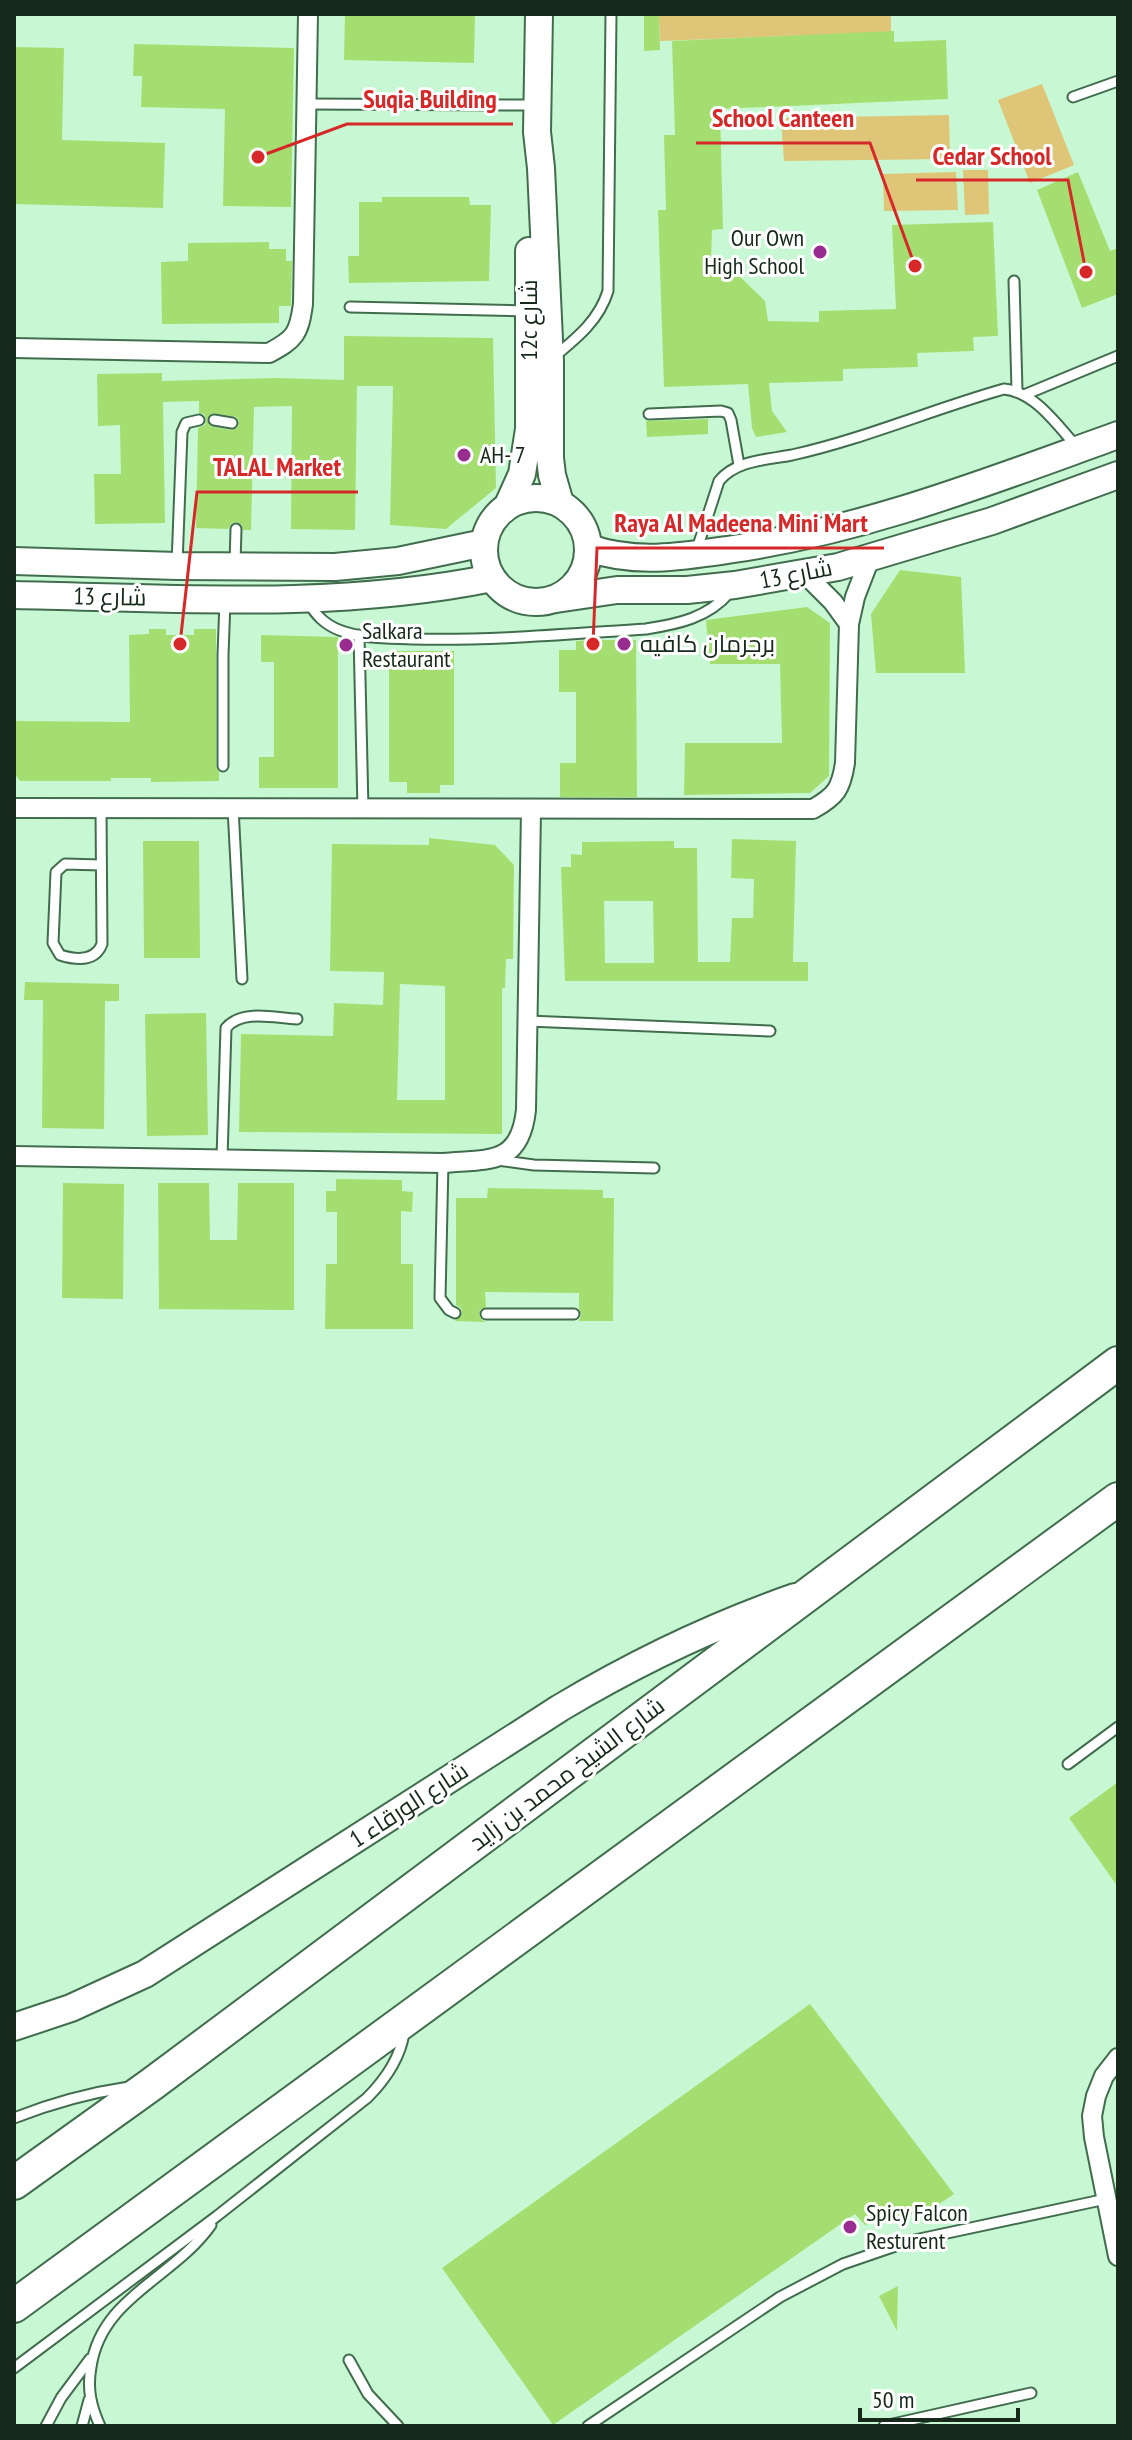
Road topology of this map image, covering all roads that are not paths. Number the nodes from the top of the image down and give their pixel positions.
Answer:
1 (308, 14) edge
2 (539, 14) edge
3 (611, 14) edge
4 (1118, 81) edge
5 (1073, 97) dead end
6 (306, 104) junction
7 (538, 105) junction
8 (537, 132) junction
9 (1014, 281) dead end
10 (350, 307) dead end
11 (528, 311) junction
12 (14, 348) edge
13 (1118, 356) edge
14 (550, 361) junction
15 (1021, 393) junction
16 (649, 414) dead end
17 (199, 420) dead end
18 (214, 420) dead end
19 (232, 423) dead end
20 (1118, 435) edge
21 (1079, 449) junction
22 (739, 465) junction
23 (1118, 475) edge
24 (560, 503) junction
25 (508, 505) junction
26 (236, 529) dead end
27 (484, 543) junction
28 (589, 548) junction
29 (695, 555) junction
30 (870, 558) junction
31 (14, 561) edge
32 (177, 566) junction
33 (235, 566) junction
34 (805, 574) junction
35 (492, 578) junction
36 (735, 585) junction
37 (14, 595) edge
38 (225, 599) junction
39 (307, 599) junction
40 (556, 599) junction
41 (849, 624) junction
42 (359, 635) junction
43 (223, 766) dead end
44 (14, 808) edge
45 (101, 808) junction
46 (233, 808) junction
47 (363, 809) junction
48 (531, 810) junction
49 (101, 865) junction
50 (242, 979) dead end
51 (297, 1019) dead end
52 (528, 1021) junction
53 (770, 1031) dead end
54 (14, 1156) edge
55 (222, 1158) junction
56 (493, 1159) junction
57 (443, 1163) junction
58 (654, 1168) dead end
59 (455, 1313) dead end
60 (486, 1314) dead end
61 (574, 1314) dead end
62 (1118, 1363) edge
63 (1118, 1499) edge
64 (809, 1592) junction
65 (1118, 1727) edge
66 (1068, 1764) dead end
67 (405, 2020) junction
68 (14, 2027) edge
69 (1118, 2058) edge
70 (152, 2084) junction
71 (14, 2118) edge
72 (14, 2183) edge
73 (1106, 2199) junction
74 (217, 2216) junction
75 (1118, 2256) edge
76 (14, 2306) edge
77 (92, 2356) junction
78 (349, 2360) dead end
79 (14, 2368) edge
80 (1031, 2393) dead end
81 (89, 2400) junction
82 (46, 2426) edge
83 (82, 2426) edge
84 (100, 2426) edge
85 (398, 2426) edge
86 (588, 2426) edge
87 (884, 2426) edge

1 - 6 street
2 - 7 street, 12c شارع
3 - 14 lane
4 - 5 lane
6 - 7 lane
6 - 12 street
7 - 8 street, 12c شارع
8 - 11 street, 12c شارع
8 - 14 street, 12c شارع
9 - 15 lane
10 - 11 lane
11 - 25 street, 12c شارع
13 - 15 lane
14 - 24 street, 12c شارع
15 - 21 lane
15 - 22 lane
16 - 22 lane
17 - 32 lane
18 - 19 lane
20 - 21 street, شارع 13
21 - 29 street, شارع 13
22 - 29 lane
23 - 30 street, شارع 13
24 - 25 street
24 - 28 street
25 - 27 street
26 - 33 lane
27 - 33 street, شارع 13
27 - 35 street
28 - 29 street, شارع 13
28 - 40 street
30 - 34 street, شارع 13
30 - 41 street
31 - 32 street, شارع 13
32 - 33 street, شارع 13
34 - 36 street, شارع 13
34 - 41 street
35 - 39 street, شارع 13
35 - 40 street
36 - 40 street, شارع 13
36 - 42 lane
37 - 38 street, شارع 13
38 - 39 street, شارع 13
38 - 43 lane
39 - 42 lane
41 - 48 street
42 - 47 lane
44 - 45 street
45 - 46 street
45 - 49 lane
46 - 47 street
46 - 50 lane
47 - 48 street
48 - 52 street
49 - 49 lane
51 - 55 lane
52 - 53 lane
52 - 56 street
54 - 55 street
55 - 57 street
56 - 57 street
56 - 58 lane
57 - 59 lane
60 - 61 lane
62 - 64 highway, شارع الشيخ محمد بن زايد
63 - 67 highway
64 - 68 street, شارع الورقاء 1
64 - 70 highway, شارع الشيخ محمد بن زايد
65 - 66 lane
67 - 74 lane
67 - 76 highway
69 - 73 street
70 - 71 lane
70 - 72 highway, شارع الشيخ محمد بن زايد
73 - 75 street
73 - 86 lane
74 - 77 lane
74 - 79 lane
77 - 81 lane
77 - 82 lane
78 - 85 lane
80 - 87 lane
81 - 83 lane
81 - 84 lane

